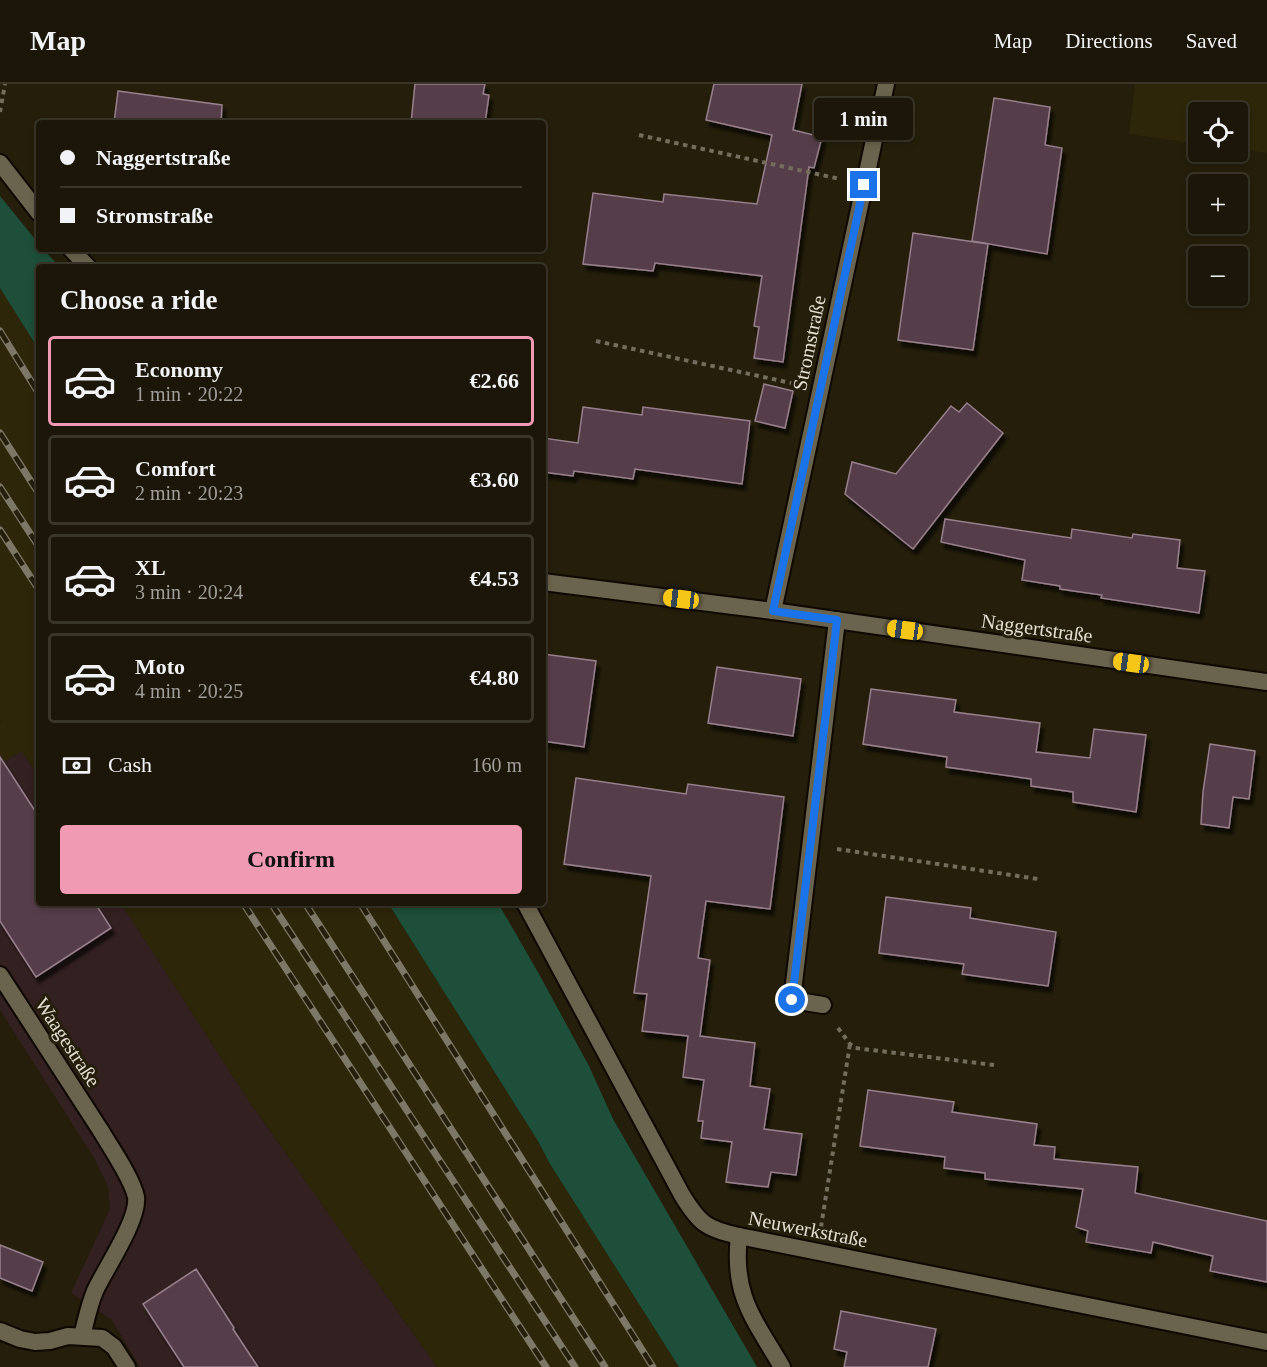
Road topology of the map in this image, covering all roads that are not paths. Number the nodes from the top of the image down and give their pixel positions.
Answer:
1 (886, 84) edge
2 (0, 163) edge
3 (36, 209) edge
4 (74, 252) edge
5 (85, 264) edge
6 (546, 582) edge
7 (773, 611) junction
8 (837, 620) junction
9 (1267, 682) edge
10 (527, 906) edge
11 (0, 975) edge
12 (823, 1005) dead end
13 (739, 1236) junction
14 (0, 1331) edge
15 (82, 1336) junction
16 (1267, 1342) edge
17 (127, 1367) edge
18 (782, 1367) edge

1 - 7 street, Stromstraße
2 - 3 street
4 - 5 street
6 - 7 street, Naggertstraße
7 - 8 street, Naggertstraße
8 - 9 street, Naggertstraße
8 - 12 street
10 - 13 street, Neuwerkstraße
11 - 15 street, Waagestraße
13 - 16 street, Neuwerkstraße
13 - 18 street
14 - 15 street
15 - 17 street

